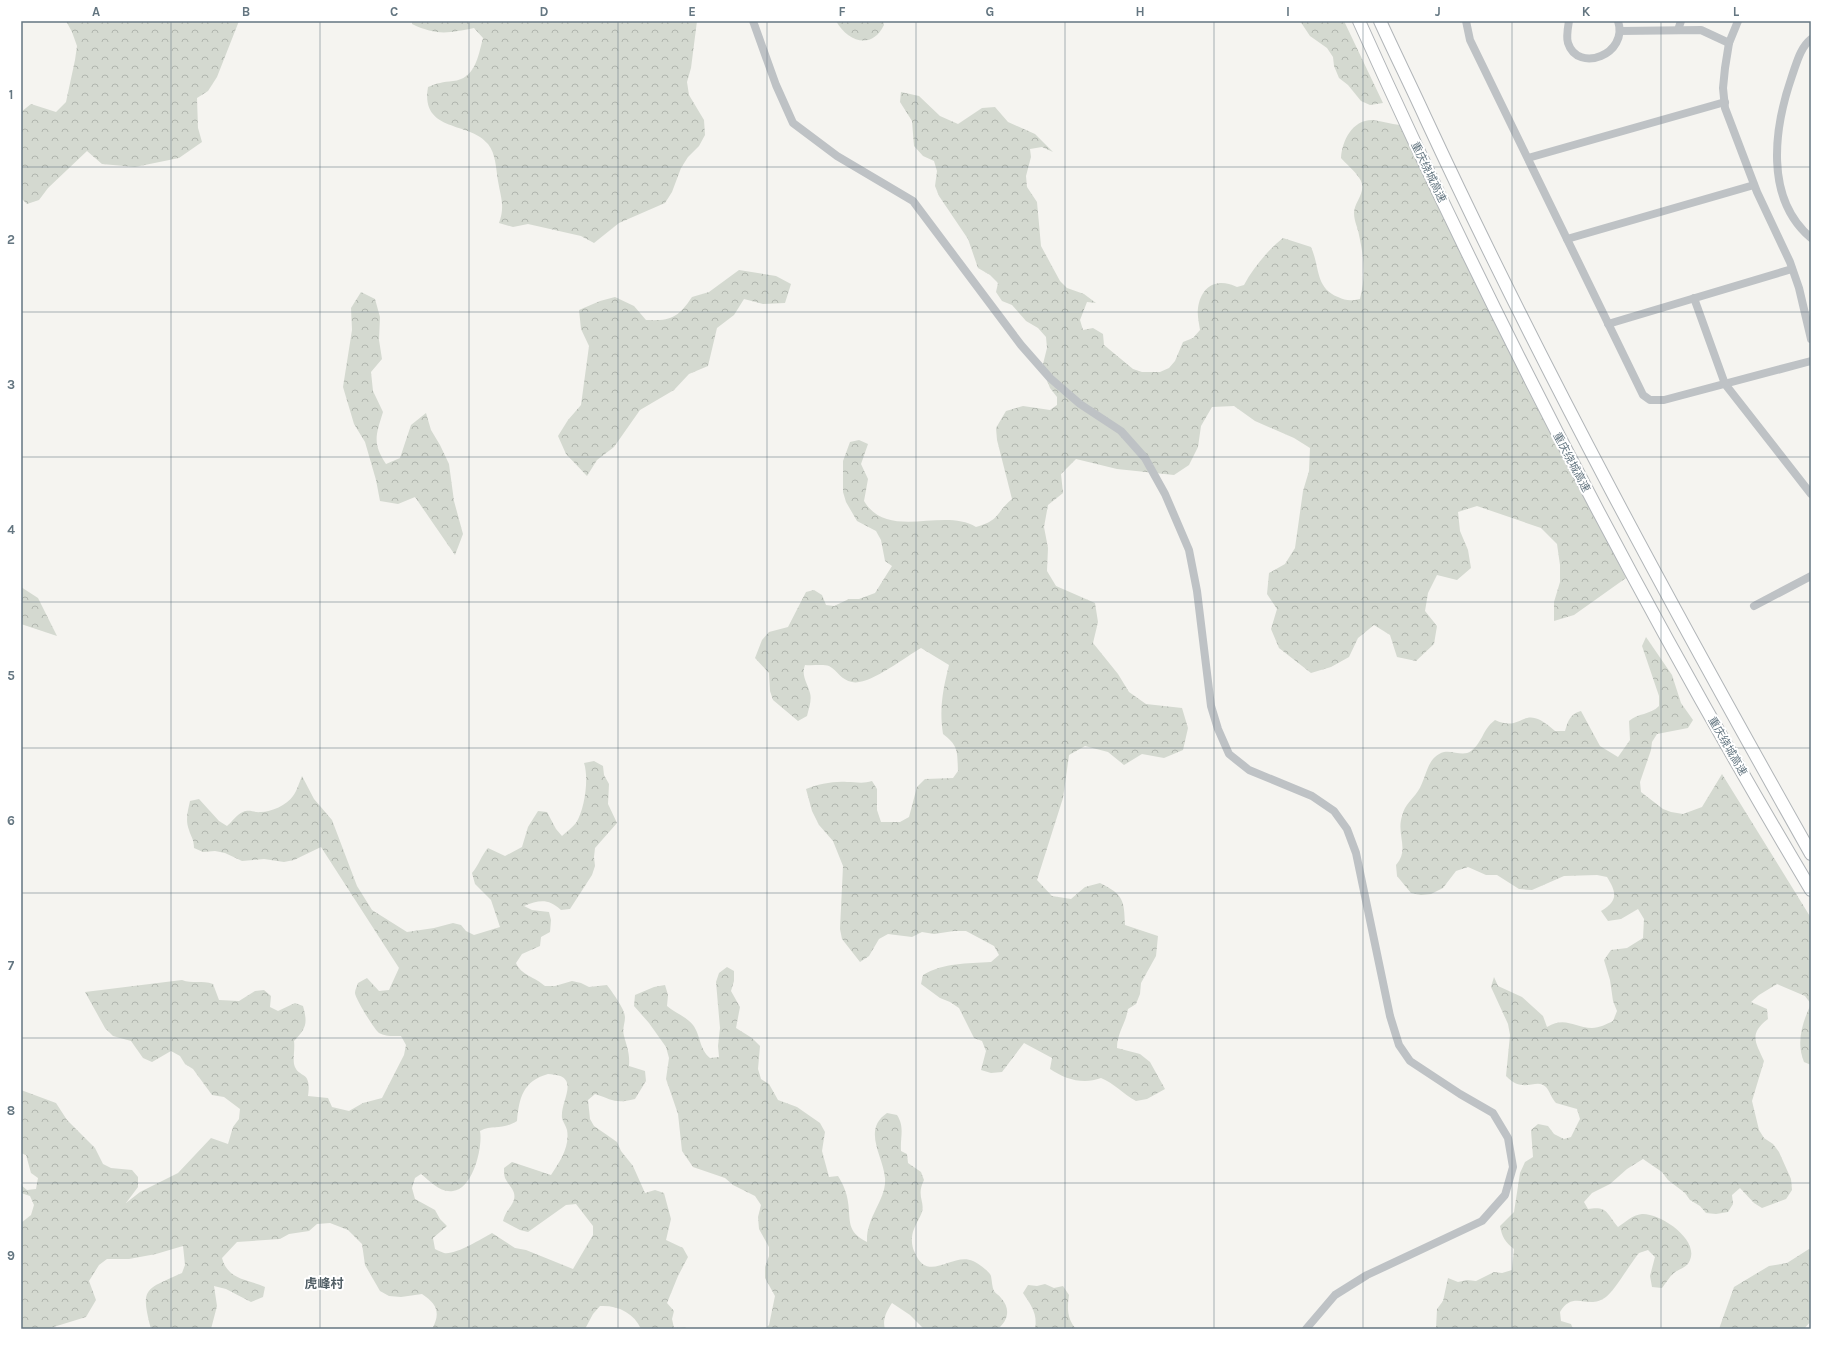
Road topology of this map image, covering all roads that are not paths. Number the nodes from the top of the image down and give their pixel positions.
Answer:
1 (753, 21) edge
2 (1359, 21) edge
3 (1380, 21) edge
4 (1466, 21) edge
5 (1568, 21) edge
6 (1618, 21) edge
7 (1681, 21) edge
8 (1738, 21) edge
9 (1678, 30) junction
10 (1620, 31) junction
11 (1811, 39) edge
12 (1729, 43) junction
13 (1724, 102) junction
14 (1528, 158) junction
15 (1754, 185) junction
16 (1811, 238) edge
17 (1567, 239) junction
18 (1792, 269) junction
19 (1694, 298) junction
20 (1608, 324) junction
21 (1811, 339) edge
22 (1811, 361) edge
23 (1725, 384) junction
24 (1811, 494) edge
25 (1811, 576) edge
26 (1754, 606) dead end
27 (1811, 854) edge
28 (1811, 890) edge
29 (1306, 1329) edge

1 - 29 street
2 - 28 highway, 重庆绕城高速
3 - 27 highway, 重庆绕城高速
4 - 14 street
5 - 10 street
6 - 10 street
7 - 9 street
8 - 12 street
9 - 10 street
9 - 12 street
11 - 16 street
12 - 13 street
13 - 14 street
13 - 15 street
14 - 17 street
15 - 17 street
15 - 18 street
17 - 20 street
18 - 19 street
18 - 21 street
19 - 20 street
19 - 23 street
20 - 23 street
22 - 23 street
23 - 24 street
25 - 26 street

